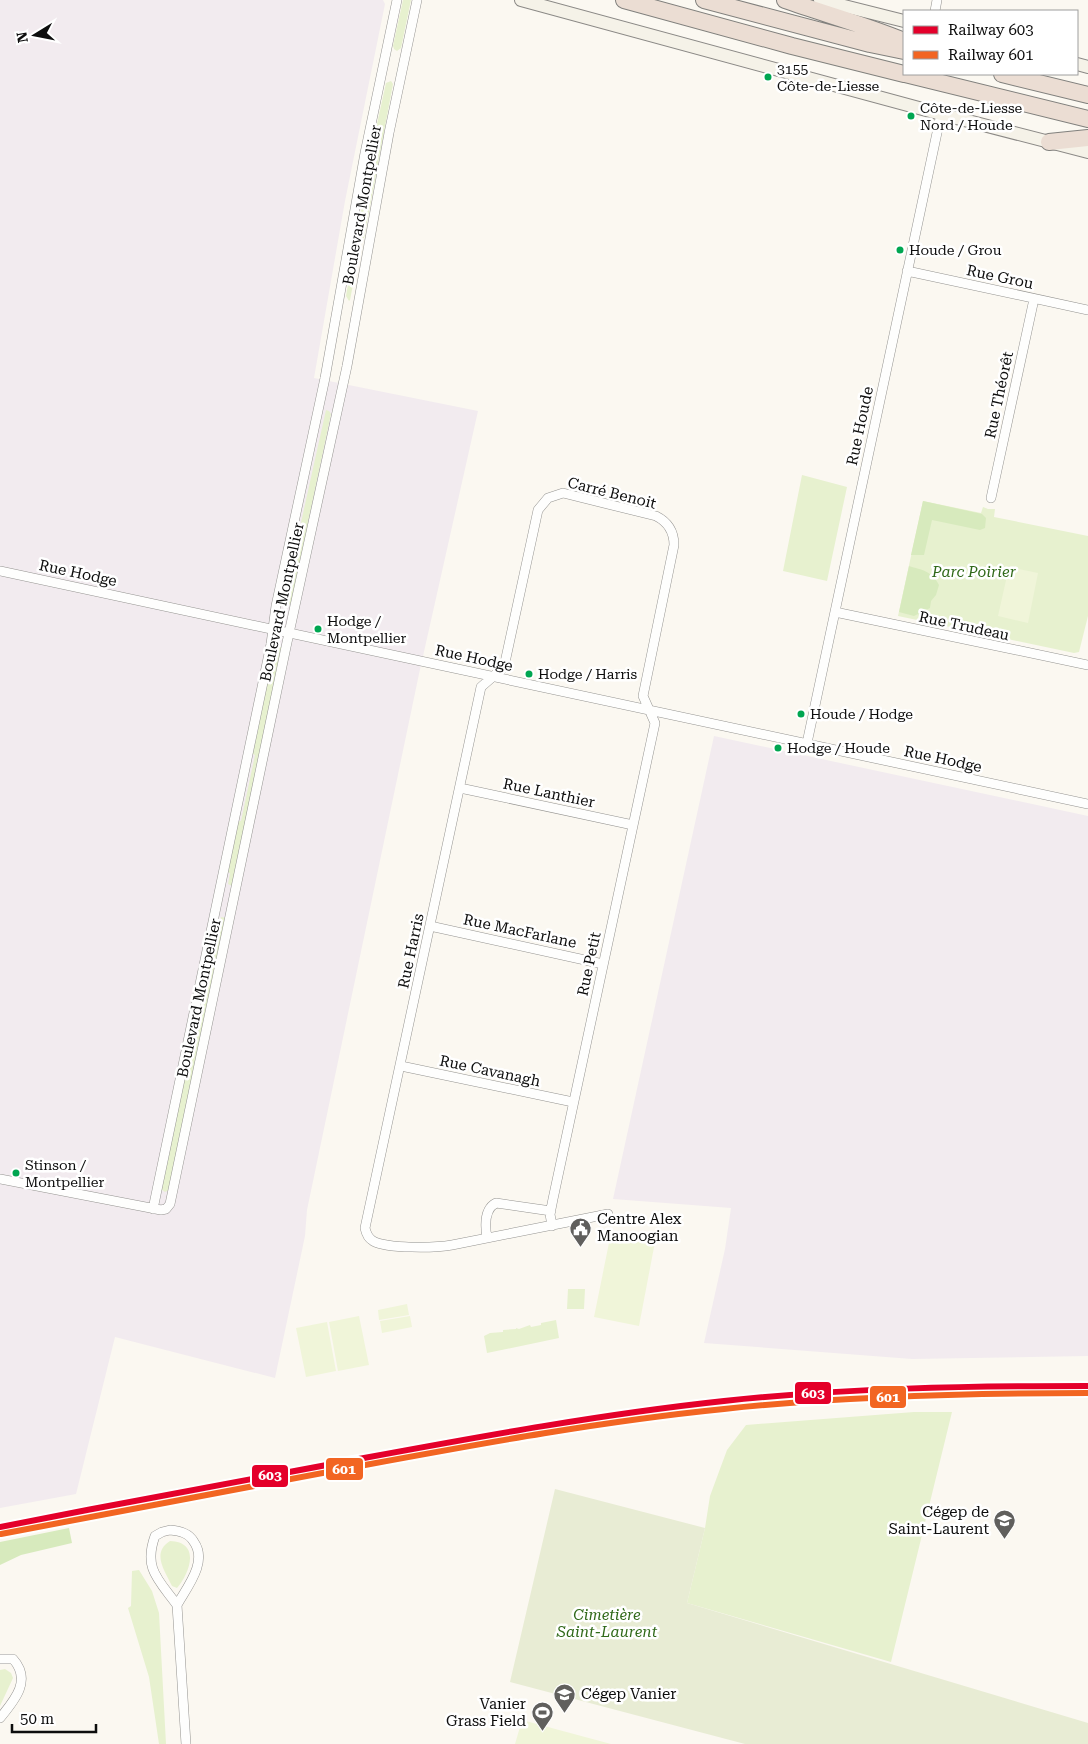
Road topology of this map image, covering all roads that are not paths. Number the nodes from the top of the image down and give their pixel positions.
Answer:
1 (397, 0) edge
2 (417, 0) edge
3 (521, 0) edge
4 (624, 0) edge
5 (704, 0) edge
6 (785, 0) edge
7 (820, 0) edge
8 (903, 21) edge
9 (903, 41) edge
10 (903, 51) edge
11 (903, 73) edge
12 (909, 75) edge
13 (1006, 75) edge
14 (1088, 95) edge
15 (941, 114) junction
16 (1088, 119) edge
17 (1088, 138) edge
18 (1049, 142) junction
19 (1088, 152) edge
20 (907, 271) junction
21 (1034, 299) junction
22 (1088, 310) edge
23 (991, 498) dead end
24 (0, 571) edge
25 (835, 612) junction
26 (273, 629) junction
27 (289, 632) junction
28 (1088, 665) edge
29 (493, 676) junction
30 (649, 710) junction
31 (806, 743) junction
32 (460, 788) junction
33 (1088, 804) edge
34 (633, 825) junction
35 (430, 926) junction
36 (603, 964) junction
37 (400, 1066) junction
38 (573, 1102) junction
39 (0, 1179) edge
40 (153, 1209) junction
41 (551, 1212) junction
42 (608, 1214) dead end
43 (552, 1226) junction
44 (487, 1238) junction
45 (178, 1605) junction
46 (0, 1659) edge
47 (0, 1718) edge
48 (186, 1744) edge

1 - 26 street, Boulevard Montpellier
2 - 27 street, Boulevard Montpellier
3 - 15 main road
4 - 11 highway
5 - 10 highway
6 - 9 highway
7 - 8 main road
12 - 16 highway
13 - 14 highway
15 - 18 main road
15 - 20 street, Rue Houde
17 - 18 highway
18 - 19 main road
20 - 21 street, Rue Grou
20 - 25 street, Rue Houde
21 - 22 street, Rue Grou
21 - 23 street, Rue Théorêt
24 - 26 street, Rue Hodge
25 - 28 street, Rue Trudeau
25 - 31 street, Rue Houde
26 - 27 street, Rue Hodge
26 - 40 street, Boulevard Montpellier
27 - 29 street, Rue Hodge
27 - 40 street, Boulevard Montpellier
29 - 30 street, Rue Hodge
29 - 30 street, Carré Benoit
29 - 32 street, Rue Harris
30 - 31 street, Rue Hodge
30 - 34 street, Rue Petit
31 - 33 street, Rue Hodge
32 - 34 street, Rue Lanthier
32 - 35 street, Rue Harris
34 - 36 street, Rue Petit
35 - 36 street, Rue MacFarlane
35 - 37 street, Rue Harris
36 - 38 street, Rue Petit
37 - 38 street, Rue Cavanagh
37 - 44 street, Rue Harris
38 - 41 street, Rue Petit
39 - 40 street
41 - 43 street, Rue Petit
41 - 44 street
42 - 43 street
43 - 44 street
45 - 45 street
45 - 48 street
46 - 47 street

